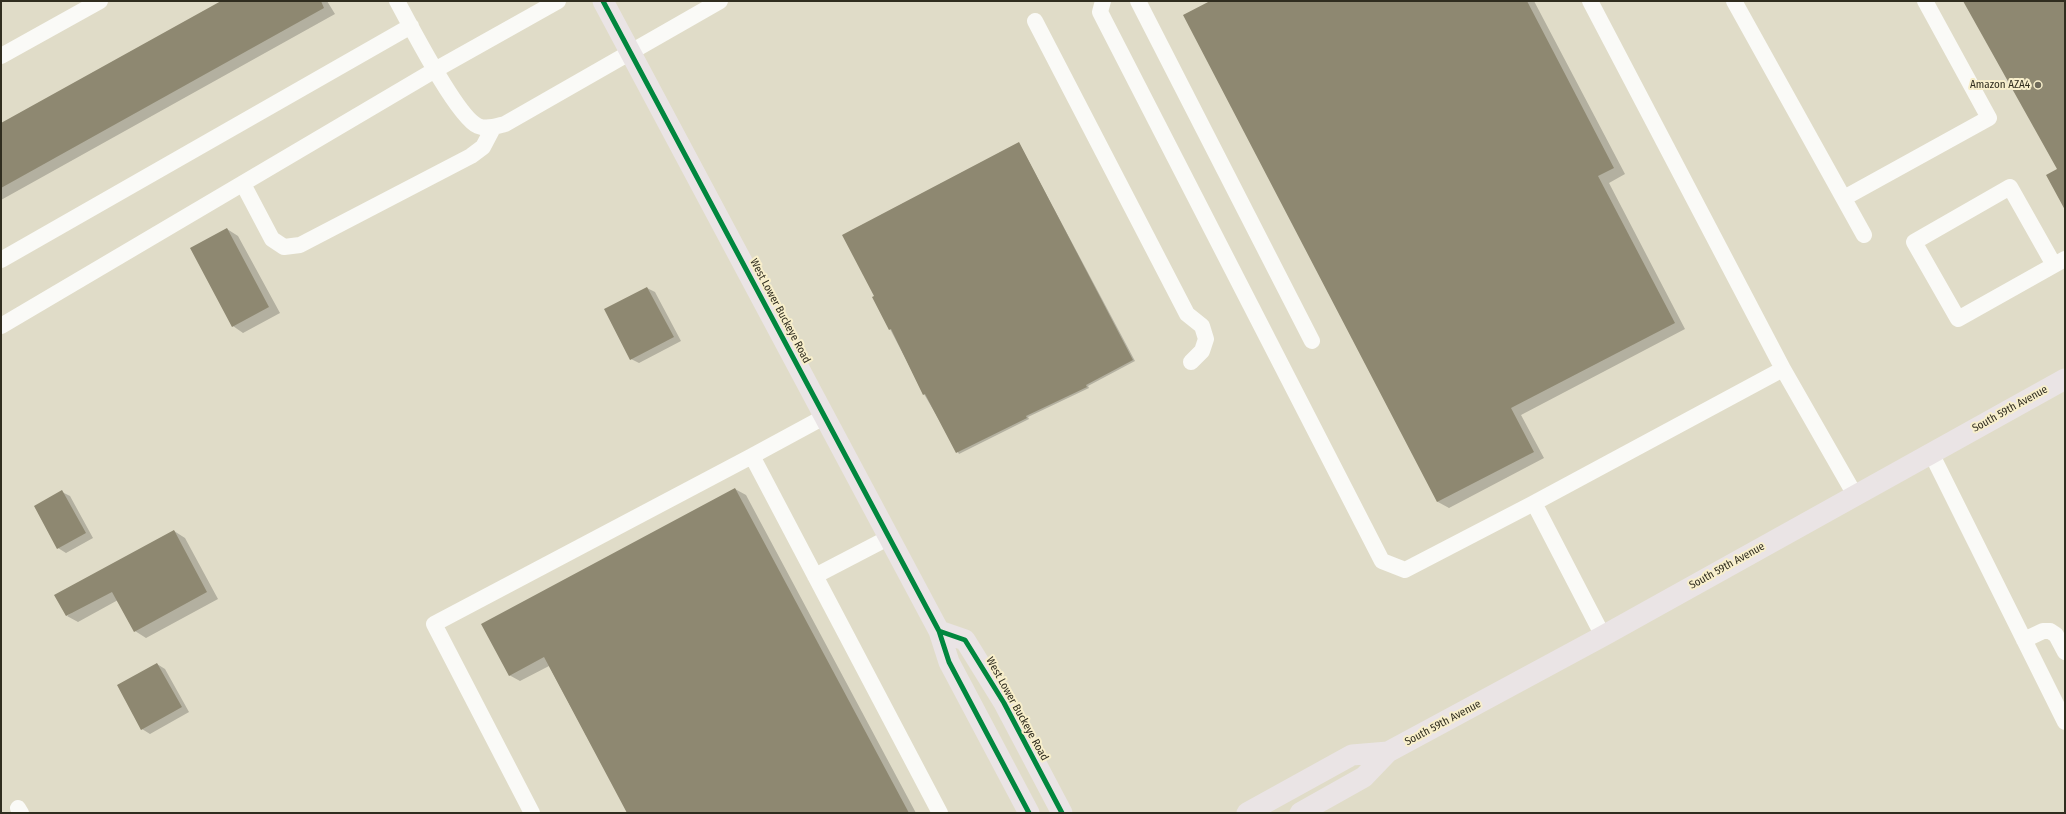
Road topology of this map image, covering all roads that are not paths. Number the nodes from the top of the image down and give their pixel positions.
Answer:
1 (100, 1) edge
2 (397, 1) edge
3 (558, 1) edge
4 (603, 1) edge
5 (720, 1) edge
6 (1103, 1) edge
7 (1138, 1) edge
8 (1590, 1) edge
9 (1734, 1) edge
10 (1925, 1) edge
11 (1035, 21) dead end
12 (411, 26) junction
13 (631, 51) junction
14 (1, 56) edge
15 (435, 70) junction
16 (493, 128) junction
17 (242, 184) junction
18 (1844, 198) junction
19 (1864, 235) dead end
20 (1, 260) edge
21 (2059, 262) edge
22 (1, 326) edge
23 (1312, 341) dead end
24 (1191, 362) dead end
25 (1783, 369) junction
26 (2065, 379) edge
27 (824, 417) junction
28 (1931, 453) junction
29 (752, 456) junction
30 (1855, 495) junction
31 (1534, 503) junction
32 (888, 538) junction
33 (815, 576) junction
34 (939, 631) junction
35 (1603, 636) junction
36 (2024, 640) junction
37 (2065, 652) edge
38 (2065, 722) edge
39 (1388, 752) junction
40 (532, 813) edge
41 (940, 813) edge
42 (1029, 813) edge
43 (1062, 813) edge
44 (1247, 813) edge
45 (1300, 813) edge

1 - 14 lane
2 - 12 lane
3 - 15 lane
4 - 13 main road, West Lower Buckeye Road
5 - 13 lane
6 - 31 lane
7 - 23 lane
8 - 25 lane
9 - 18 lane
10 - 18 lane
11 - 24 lane
12 - 15 lane
12 - 20 lane
13 - 16 lane
13 - 27 main road, West Lower Buckeye Road
15 - 16 lane
15 - 17 lane
16 - 17 lane
17 - 22 lane
18 - 19 lane
21 - 21 lane
25 - 30 lane
25 - 31 lane
26 - 28 main road, South 59th Avenue
27 - 29 lane
27 - 32 main road, West Lower Buckeye Road
28 - 30 main road, South 59th Avenue
28 - 36 lane
29 - 33 lane
29 - 40 lane
30 - 35 main road, South 59th Avenue
31 - 35 lane
32 - 33 lane
32 - 34 main road, West Lower Buckeye Road
33 - 41 lane
34 - 42 main road, West Lower Buckeye Road
34 - 43 main road, West Lower Buckeye Road
35 - 39 main road, South 59th Avenue
36 - 37 lane
36 - 38 lane
39 - 44 main road, South 59th Avenue
39 - 45 main road, South 59th Avenue

